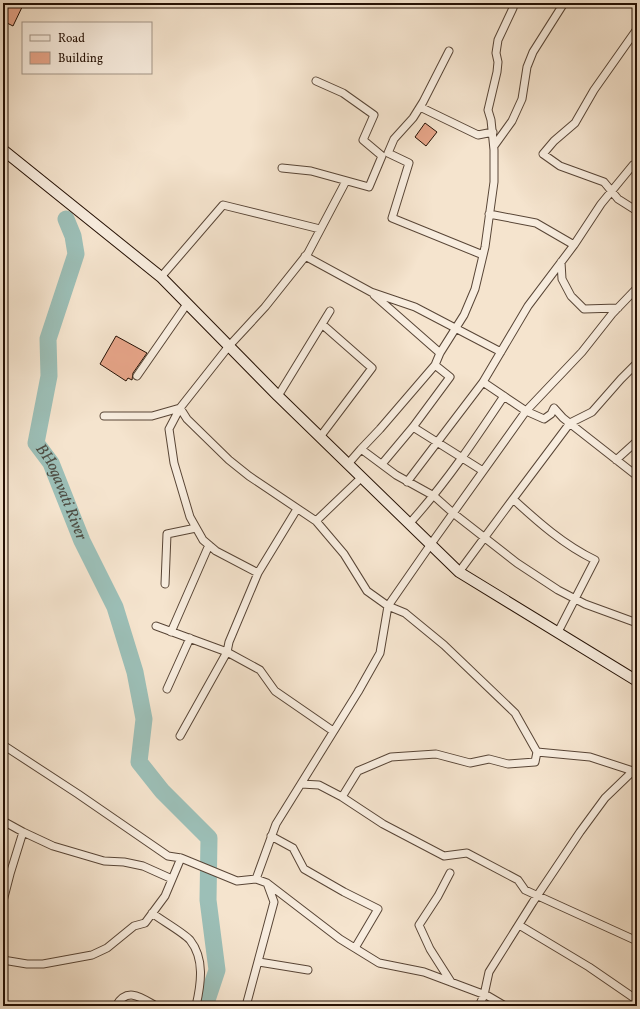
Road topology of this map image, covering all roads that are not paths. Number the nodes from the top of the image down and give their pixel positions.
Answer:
1 (514, 3) edge
2 (564, 3) edge
3 (637, 29) edge
4 (449, 51) dead end
5 (316, 81) dead end
6 (420, 107) junction
7 (493, 132) junction
8 (494, 146) junction
9 (3, 150) edge
10 (637, 163) edge
11 (282, 168) dead end
12 (346, 181) junction
13 (612, 192) junction
14 (637, 211) edge
15 (489, 214) junction
16 (320, 229) junction
17 (574, 244) junction
18 (483, 255) junction
19 (305, 256) junction
20 (561, 262) junction
21 (161, 277) junction
22 (637, 288) edge
23 (371, 292) junction
24 (187, 304) junction
25 (618, 308) junction
26 (330, 311) dead end
27 (323, 325) junction
28 (457, 328) junction
29 (229, 346) junction
30 (501, 352) junction
31 (440, 353) junction
32 (637, 363) edge
33 (435, 364) junction
34 (137, 376) dead end
35 (483, 382) junction
36 (278, 396) junction
37 (504, 396) junction
38 (180, 408) junction
39 (526, 411) junction
40 (104, 416) dead end
41 (570, 423) junction
42 (413, 427) junction
43 (320, 437) junction
44 (637, 441) edge
45 (437, 442) junction
46 (361, 449) junction
47 (462, 458) junction
48 (616, 460) junction
49 (348, 464) junction
50 (382, 464) junction
51 (483, 471) junction
52 (637, 476) edge
53 (362, 477) junction
54 (407, 482) junction
55 (434, 496) junction
56 (513, 498) junction
57 (297, 509) junction
58 (453, 514) junction
59 (316, 522) junction
60 (409, 524) junction
61 (196, 528) junction
62 (485, 537) junction
63 (431, 544) junction
64 (210, 545) junction
65 (459, 572) junction
66 (258, 573) junction
67 (165, 584) dead end
68 (575, 599) junction
69 (388, 606) junction
70 (637, 623) edge
71 (156, 626) dead end
72 (172, 632) junction
73 (558, 632) junction
74 (190, 638) junction
75 (227, 652) junction
76 (637, 682) edge
77 (167, 690) dead end
78 (333, 731) junction
79 (180, 736) dead end
80 (3, 745) edge
81 (538, 752) junction
82 (635, 769) edge
83 (301, 784) junction
84 (342, 797) junction
85 (3, 821) edge
86 (23, 832) junction
87 (271, 836) junction
88 (181, 858) junction
89 (450, 873) dead end
90 (172, 879) junction
91 (256, 879) junction
92 (267, 883) junction
93 (537, 895) junction
94 (3, 900) edge
95 (152, 913) junction
96 (519, 925) junction
97 (637, 941) edge
98 (355, 948) junction
99 (3, 960) edge
100 (259, 962) junction
101 (308, 970) dead end
102 (451, 983) junction
103 (484, 995) junction
104 (637, 1000) edge
105 (116, 1006) edge
106 (156, 1006) edge
107 (196, 1006) edge
108 (246, 1006) edge
109 (479, 1006) edge
110 (505, 1006) edge

1 - 7 street
2 - 8 street
3 - 13 street
4 - 6 street
5 - 12 street
6 - 7 street
6 - 18 street
7 - 8 street
8 - 15 street
9 - 21 street
10 - 13 street
11 - 12 street
12 - 16 street
13 - 14 street
13 - 17 street
15 - 17 street
15 - 18 street
16 - 19 street
16 - 21 street
17 - 20 street
18 - 28 street
19 - 23 street
19 - 29 street
20 - 25 street
20 - 30 street
21 - 24 street
22 - 25 street
23 - 28 street
23 - 31 street
24 - 29 street
24 - 34 street
25 - 39 street
26 - 27 street
27 - 36 street
27 - 43 street
28 - 30 street
28 - 31 street
29 - 36 street
29 - 38 street
30 - 35 street
31 - 33 street
32 - 41 street
33 - 42 street
33 - 46 street
35 - 37 street
35 - 45 street
36 - 43 street
37 - 39 street
37 - 47 street
38 - 40 street
38 - 57 street
38 - 61 street
39 - 41 street
39 - 51 street
41 - 48 street
41 - 56 street
42 - 45 street
42 - 50 street
43 - 49 street
44 - 48 street
45 - 47 street
45 - 54 street
46 - 49 street
46 - 50 street
47 - 51 street
47 - 55 street
48 - 52 street
49 - 53 street
50 - 54 street
51 - 58 street
53 - 59 street
53 - 60 street
54 - 55 street
55 - 58 street
55 - 60 street
56 - 62 street
56 - 68 street
57 - 59 street
57 - 66 street
58 - 62 street
58 - 63 street
59 - 69 street
60 - 63 street
61 - 64 street
61 - 67 street
62 - 65 street
62 - 68 street
63 - 65 street
63 - 69 street
64 - 66 street
64 - 72 street
65 - 73 street
66 - 75 street
68 - 70 street
68 - 73 street
69 - 78 street
69 - 81 street
71 - 72 street
72 - 74 street
73 - 76 street
74 - 75 street
74 - 77 street
75 - 78 street
75 - 79 street
78 - 83 street
80 - 88 street
81 - 82 street
81 - 84 street
82 - 93 street
83 - 84 street
83 - 87 street
84 - 93 street
85 - 86 street
86 - 90 street
86 - 94 street
87 - 91 street
87 - 98 street
88 - 90 street
88 - 91 street
89 - 102 street
90 - 95 street
91 - 92 street
92 - 98 street
92 - 100 street
93 - 96 street
93 - 97 street
95 - 99 street
95 - 107 street
96 - 103 street
96 - 104 street
98 - 102 street
100 - 101 street
100 - 108 street
102 - 103 street
103 - 109 street
103 - 110 street
105 - 106 street

